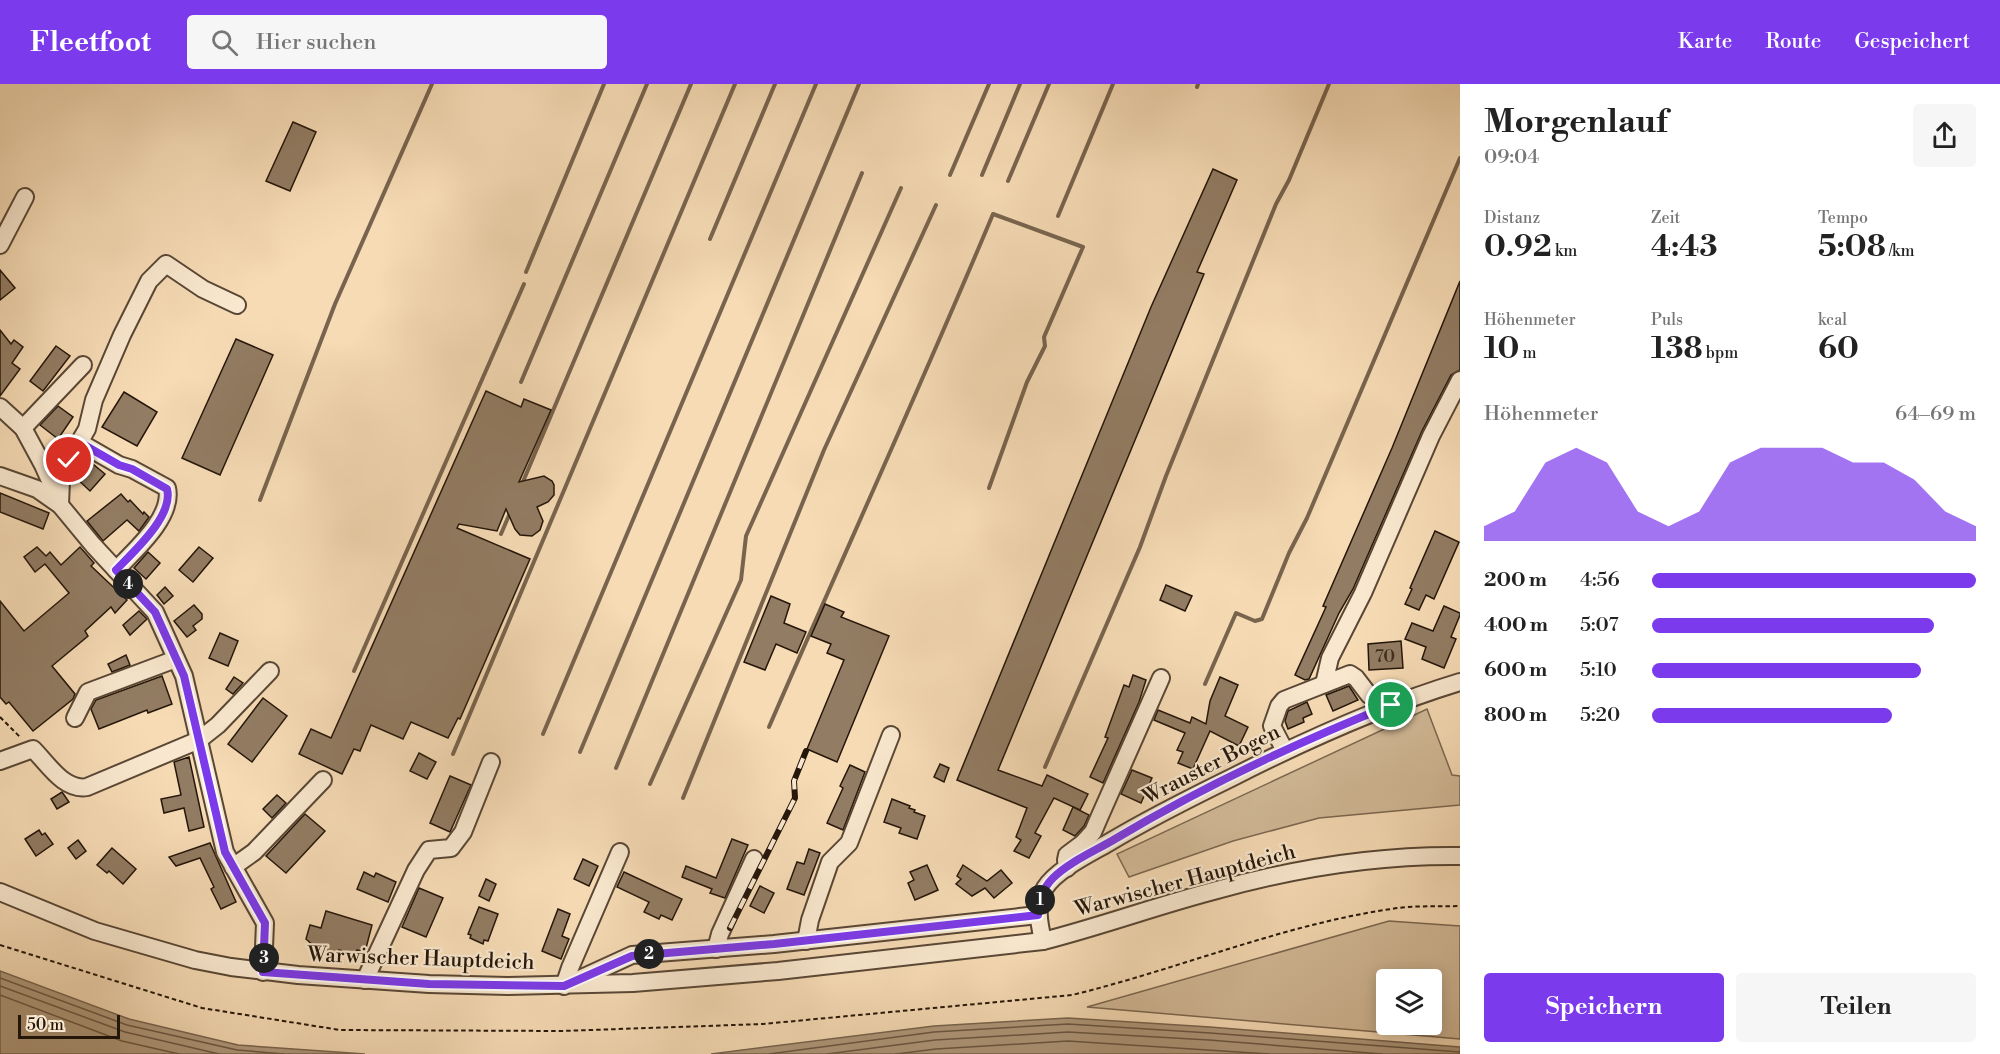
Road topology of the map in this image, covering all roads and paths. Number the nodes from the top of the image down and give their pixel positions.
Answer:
1 (25, 197) dead end
2 (0, 245) edge
3 (237, 305) dead end
4 (83, 365) dead end
5 (1460, 380) edge
6 (0, 407) edge
7 (23, 428) junction
8 (79, 442) junction
9 (0, 476) edge
10 (60, 505) junction
11 (116, 570) junction
12 (176, 658) junction
13 (270, 671) dead end
14 (1161, 678) dead end
15 (1460, 682) edge
16 (1324, 684) junction
17 (1391, 705) junction
18 (0, 717) edge
19 (75, 718) dead end
20 (891, 735) dead end
21 (200, 740) junction
22 (33, 749) junction
23 (1285, 751) junction
24 (0, 760) edge
25 (490, 762) dead end
26 (323, 780) dead end
27 (620, 852) dead end
28 (1460, 856) edge
29 (754, 859) dead end
30 (233, 867) junction
31 (1067, 868) junction
32 (0, 892) edge
33 (1460, 906) edge
34 (1038, 915) junction
35 (806, 941) junction
36 (1042, 941) junction
37 (0, 945) edge
38 (716, 949) junction
39 (263, 972) junction
40 (365, 980) junction
41 (564, 986) junction

1 - 2 street
3 - 8 street
4 - 7 street
5 - 16 street
6 - 7 street
7 - 10 street
8 - 10 street
8 - 11 street
9 - 10 street
10 - 11 street
11 - 12 street
12 - 19 street
12 - 21 street
13 - 21 street
14 - 31 street
15 - 17 street, Wrauster Bogen
16 - 17 street
16 - 23 street
17 - 23 street, Wrauster Bogen
18 - 22 path
20 - 35 street
21 - 22 street
21 - 30 street
22 - 24 street
23 - 31 street, Wrauster Bogen
25 - 40 street
26 - 30 street
27 - 41 street
28 - 36 street, Warwischer Hauptdeich
29 - 38 street
30 - 39 street
31 - 34 street, Wrauster Bogen
32 - 39 street, Warwischer Hauptdeich
33 - 37 path
34 - 35 street, Warwischer Hauptdeich
34 - 36 street, Wrauster Bogen
35 - 38 street, Warwischer Hauptdeich
36 - 41 street, Warwischer Hauptdeich
38 - 41 street, Warwischer Hauptdeich
39 - 40 street, Warwischer Hauptdeich
40 - 41 street, Warwischer Hauptdeich

